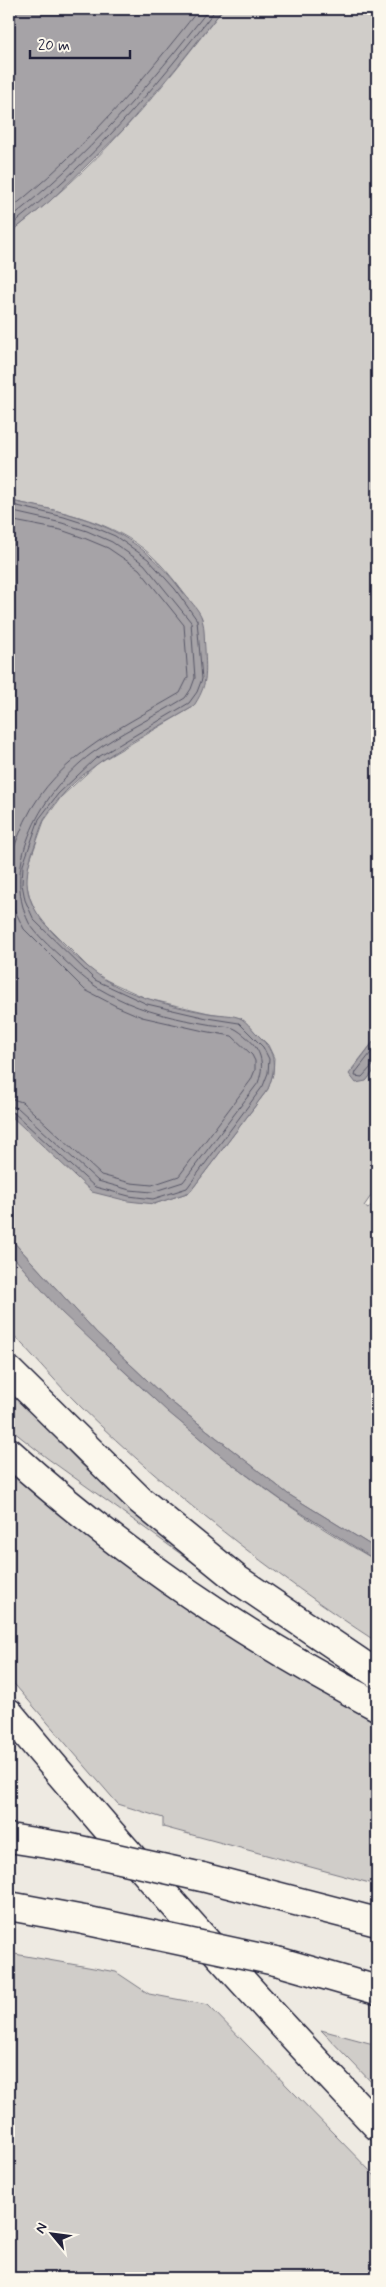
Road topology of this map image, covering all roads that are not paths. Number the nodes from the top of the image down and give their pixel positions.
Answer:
1 (9, 1371) edge
2 (9, 1452) edge
3 (377, 1674) edge
4 (377, 1706) edge
5 (9, 1713) edge
6 (9, 1729) edge
7 (83, 1802) junction
8 (9, 1838) edge
9 (9, 1906) edge
10 (377, 1922) edge
11 (377, 1990) edge
12 (377, 2126) edge

1 - 3 highway
2 - 4 highway
5 - 7 highway
6 - 7 highway
7 - 12 highway
8 - 10 highway, bridge
9 - 11 highway, bridge

